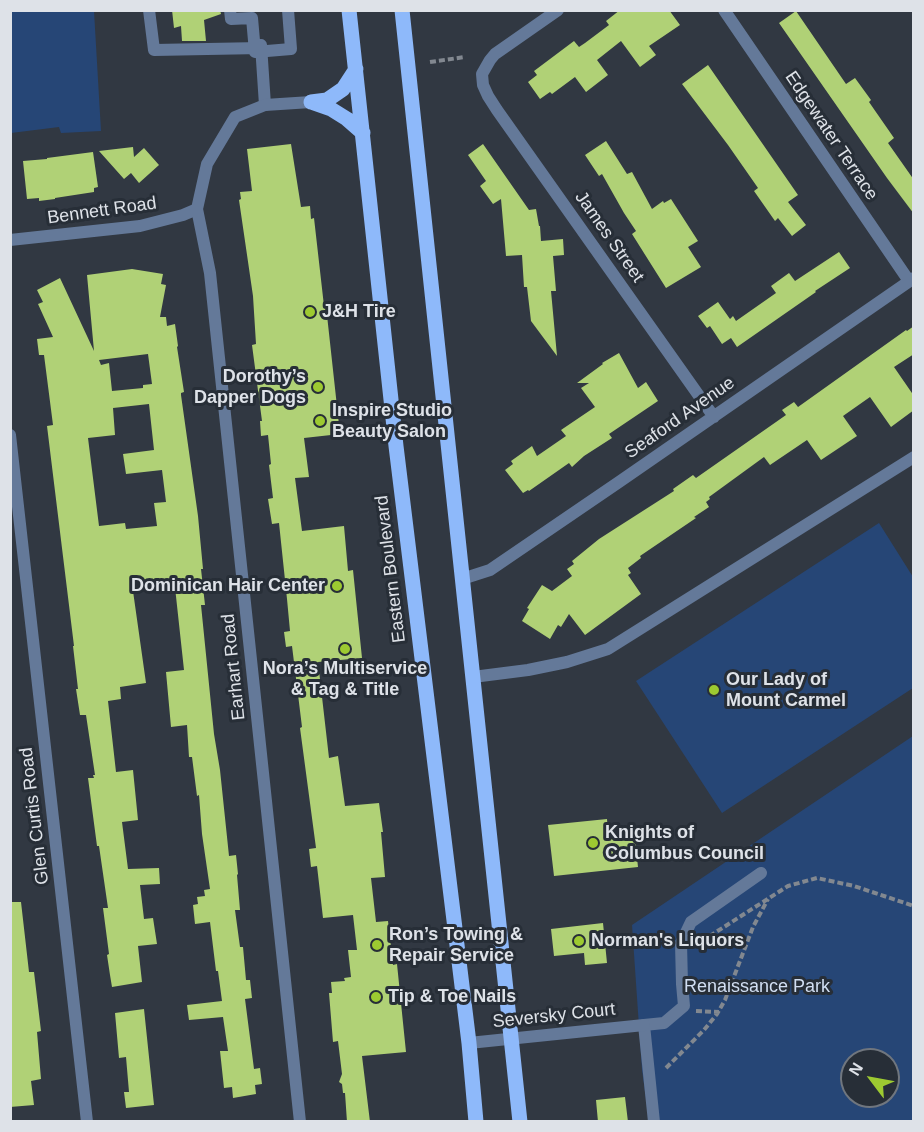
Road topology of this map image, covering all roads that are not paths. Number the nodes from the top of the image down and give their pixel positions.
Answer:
1 (149, 10) edge
2 (230, 10) edge
3 (258, 10) edge
4 (288, 10) edge
5 (350, 10) edge
6 (402, 10) edge
7 (558, 10) edge
8 (724, 10) edge
9 (261, 48) junction
10 (356, 69) junction
11 (310, 102) junction
12 (265, 105) junction
13 (363, 134) junction
14 (197, 209) junction
15 (10, 240) edge
16 (911, 280) edge
17 (714, 417) junction
18 (10, 435) edge
19 (914, 457) edge
20 (462, 579) junction
21 (473, 677) junction
22 (761, 873) dead end
23 (644, 1025) junction
24 (511, 1039) junction
25 (469, 1042) junction
26 (87, 1122) edge
27 (300, 1122) edge
28 (476, 1122) edge
29 (520, 1122) edge
30 (654, 1122) edge

1 - 9 street
2 - 4 street
3 - 9 street
5 - 10 main road, Eastern Boulevard
6 - 20 main road
7 - 17 street, James Street
8 - 16 street, Edgewater Terrace
9 - 12 street
10 - 11 main road
10 - 13 main road, Eastern Boulevard
11 - 12 street
11 - 13 main road
12 - 14 street
13 - 25 main road, Eastern Boulevard
14 - 15 street, Bennett Road
14 - 27 street, Earhart Road
16 - 17 street, Seaford Avenue
17 - 20 street, Seaford Avenue
18 - 26 street, Glen Curtis Road
19 - 21 street
20 - 21 main road
21 - 24 main road
22 - 23 street, Seversky Court
23 - 24 street, Seversky Court
23 - 30 street
24 - 25 street, Seversky Court
24 - 29 main road
25 - 28 main road, Eastern Boulevard

